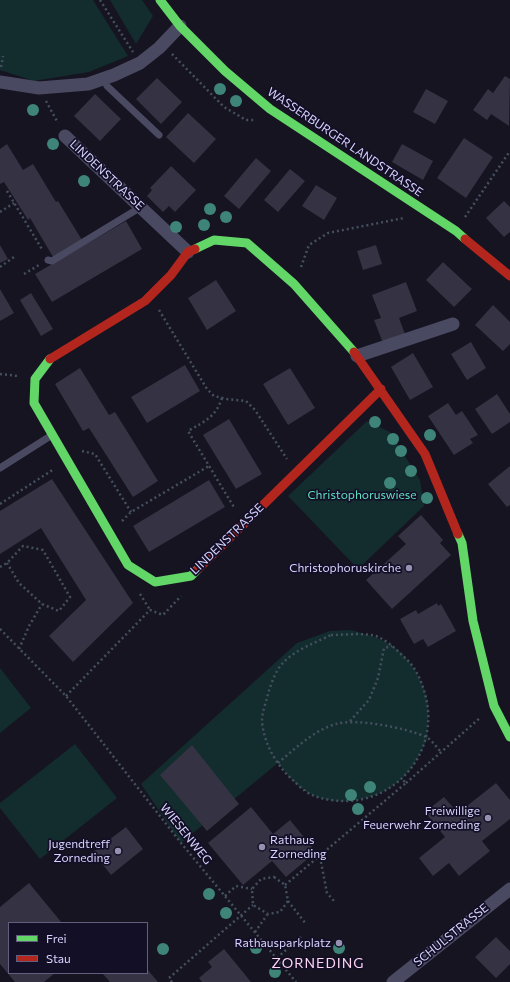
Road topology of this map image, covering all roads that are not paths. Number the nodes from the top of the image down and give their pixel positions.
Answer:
1 (160, 0) edge
2 (180, 26) junction
3 (104, 78) junction
4 (0, 82) edge
5 (159, 135) dead end
6 (65, 136) road end
7 (141, 207) junction
8 (188, 252) junction
9 (48, 260) road end
10 (510, 276) edge
11 (453, 324) dead end
12 (357, 356) junction
13 (381, 389) junction
14 (52, 435) junction
15 (0, 468) edge
16 (510, 737) edge
17 (510, 889) edge
18 (393, 982) edge

1 - 2 street, WASSERBURGER LANDSTRASSE
2 - 3 street
2 - 10 street, WASSERBURGER LANDSTRASSE
3 - 4 street
3 - 5 lane
6 - 7 street, LINDENSTRASSE
7 - 8 street, LINDENSTRASSE
7 - 9 lane
8 - 12 street, LINDENSTRASSE
8 - 14 street, LINDENSTRASSE
11 - 12 street
12 - 13 street, LINDENSTRASSE
13 - 14 street, LINDENSTRASSE
13 - 16 street, LINDENSTRASSE
14 - 15 lane
17 - 18 street, SCHULSTRASSE

